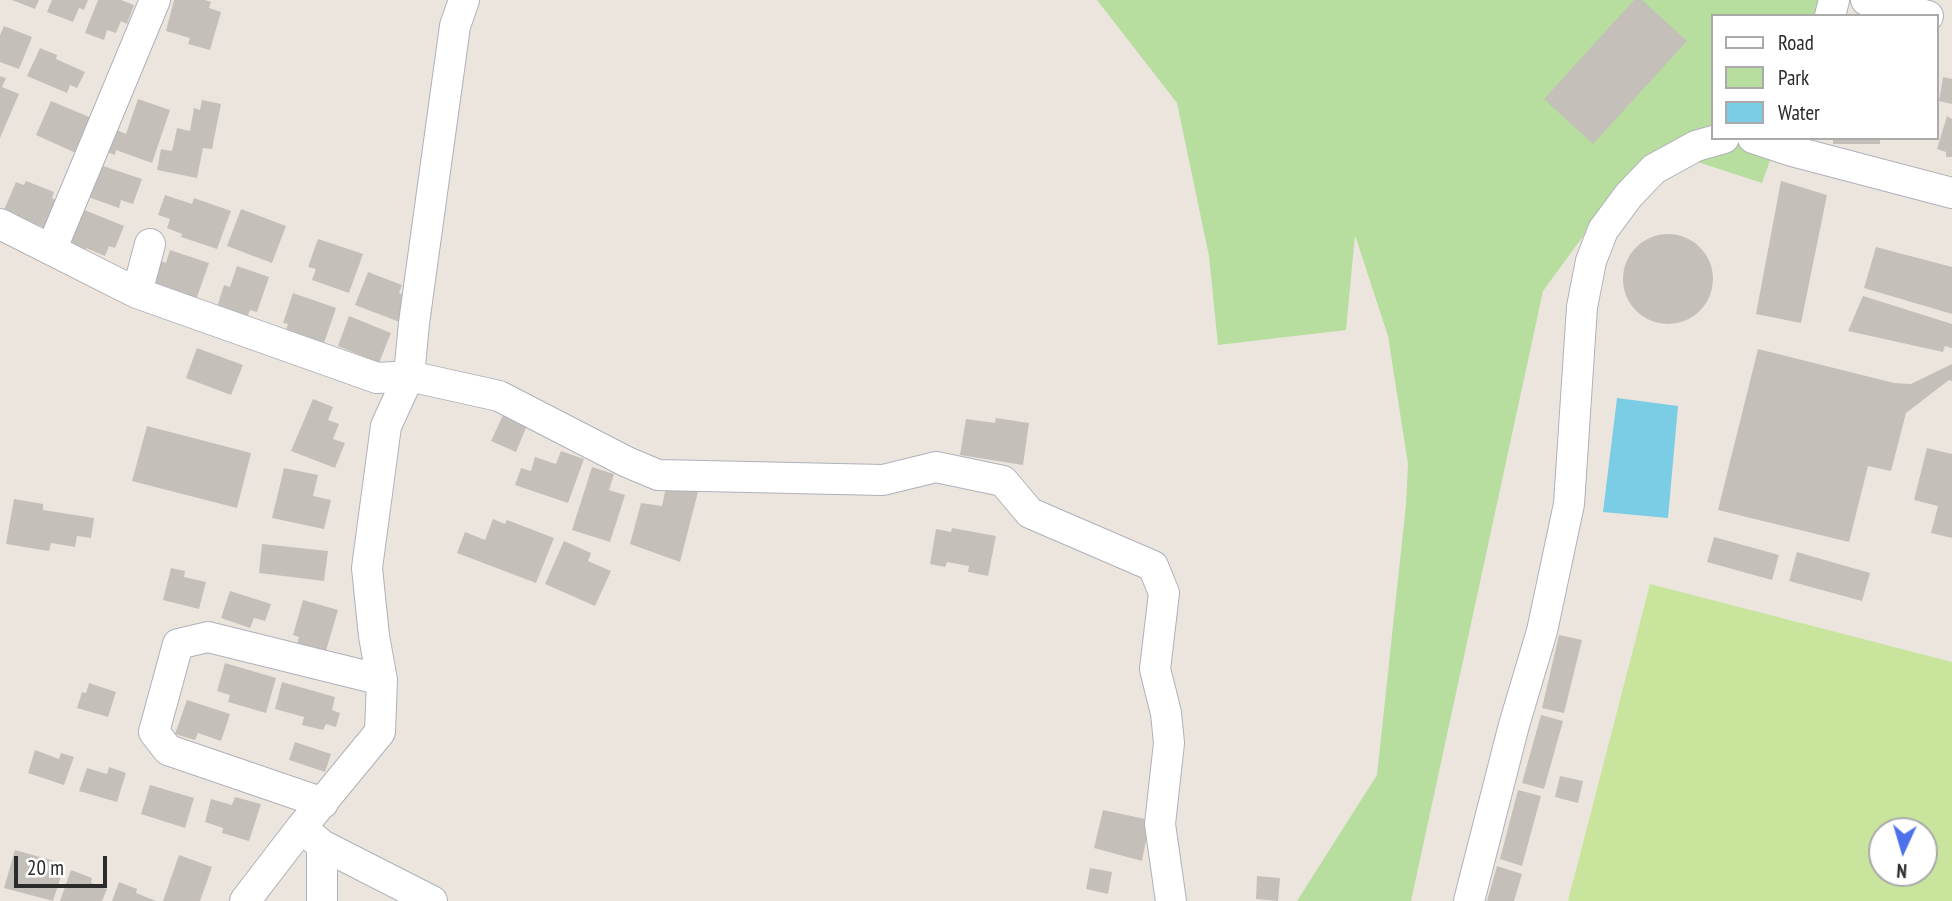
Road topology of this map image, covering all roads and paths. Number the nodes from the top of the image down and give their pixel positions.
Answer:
1 (155, 0) edge
2 (464, 0) edge
3 (1866, 0) edge
4 (1920, 14) edge
5 (1717, 140) edge
6 (1765, 140) edge
7 (1793, 145) edge
8 (1952, 193) edge
9 (0, 224) edge
10 (150, 244) dead end
11 (52, 248) junction
12 (137, 293) junction
13 (409, 376) junction
14 (382, 680) junction
15 (323, 803) junction
16 (311, 837) junction
17 (245, 901) edge
18 (322, 901) edge
19 (432, 901) edge
20 (1171, 901) edge
21 (1469, 901) edge

1 - 11 street
2 - 13 street
3 - 4 street
5 - 21 street
6 - 7 street
7 - 8 street
9 - 11 street
10 - 12 street
11 - 12 street
12 - 13 street
13 - 14 street
13 - 20 street
14 - 15 street
14 - 15 street
15 - 16 street
16 - 17 street
16 - 18 street
16 - 19 street

